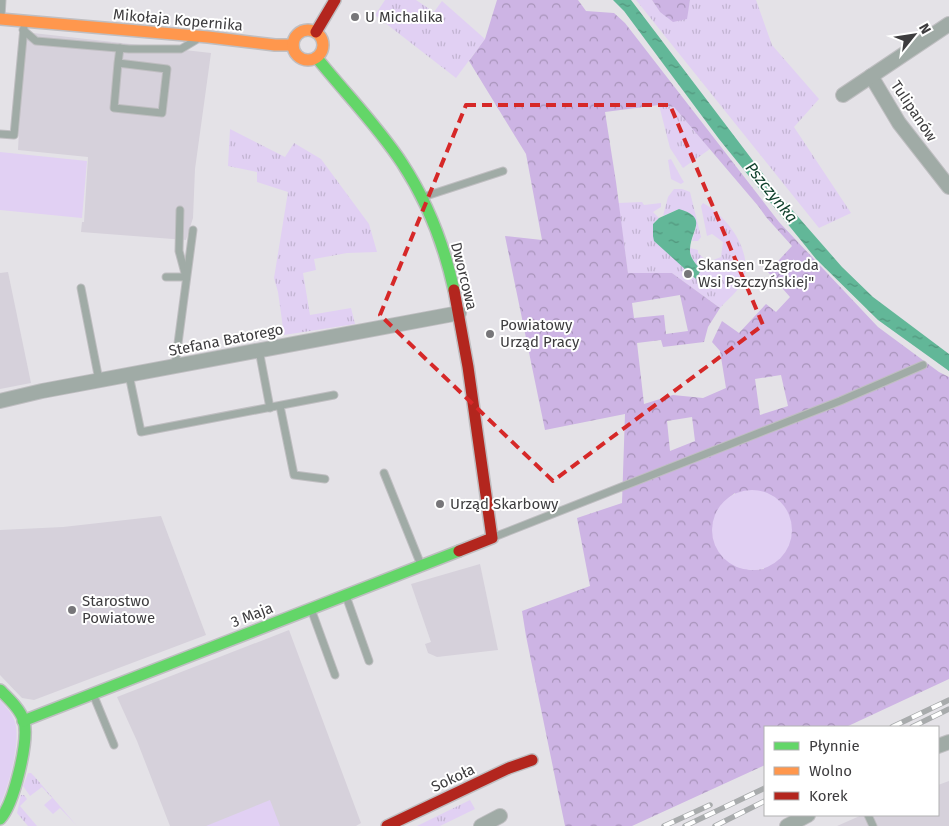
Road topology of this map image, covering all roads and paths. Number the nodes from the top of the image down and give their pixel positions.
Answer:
1 (2, 0) edge
2 (334, 0) edge
3 (0, 20) edge
4 (949, 24) edge
5 (24, 26) junction
6 (316, 32) junction
7 (200, 37) junction
8 (293, 45) junction
9 (120, 48) junction
10 (317, 58) junction
11 (118, 63) junction
12 (871, 76) junction
13 (843, 95) dead end
14 (0, 134) edge
15 (503, 171) dead end
16 (949, 187) edge
17 (422, 197) junction
18 (180, 210) dead end
19 (193, 230) dead end
20 (166, 277) dead end
21 (186, 277) junction
22 (81, 288) dead end
23 (459, 313) junction
24 (259, 350) junction
25 (923, 364) dead end
26 (175, 366) junction
27 (129, 375) junction
28 (99, 380) junction
29 (334, 395) dead end
30 (0, 401) edge
31 (280, 406) junction
32 (270, 408) junction
33 (384, 473) dead end
34 (325, 479) dead end
35 (492, 538) junction
36 (421, 566) junction
37 (346, 595) junction
38 (311, 608) junction
39 (369, 661) dead end
40 (335, 675) dead end
41 (0, 690) edge
42 (93, 693) junction
43 (23, 721) junction
44 (114, 745) dead end
45 (532, 760) dead end
46 (2, 816) edge
47 (500, 816) dead end
48 (806, 816) edge
49 (13, 826) edge
50 (387, 826) edge
51 (481, 826) edge
52 (787, 826) edge

1 - 3 lane
2 - 6 street
3 - 5 street, Mikołaja Kopernika
4 - 12 street
5 - 7 street, Mikołaja Kopernika
5 - 9 lane
5 - 14 lane
6 - 8 street
6 - 10 street
7 - 8 street, Mikołaja Kopernika
7 - 9 lane
8 - 10 street
9 - 11 lane
10 - 17 street, Dworcowa
11 - 11 lane
12 - 13 street
12 - 16 street, Tulipanów
15 - 17 lane
17 - 23 street, Dworcowa
18 - 21 lane
19 - 21 lane
20 - 21 lane
21 - 26 lane
22 - 28 lane
23 - 24 street, Stefana Batorego
23 - 35 street, Dworcowa
24 - 26 street, Stefana Batorego
24 - 32 lane
25 - 35 lane
26 - 27 street, Stefana Batorego
27 - 28 street, Stefana Batorego
27 - 32 lane
28 - 30 street, Stefana Batorego
29 - 31 lane
31 - 32 lane
31 - 34 lane
33 - 36 lane
35 - 36 street, 3 Maja
36 - 37 street, 3 Maja
37 - 38 street, 3 Maja
37 - 39 lane
38 - 40 lane
38 - 42 street, 3 Maja
41 - 43 street
42 - 43 street, 3 Maja
42 - 44 lane
43 - 46 street
45 - 50 street, Sokoła
46 - 49 street
47 - 51 street
48 - 52 street

